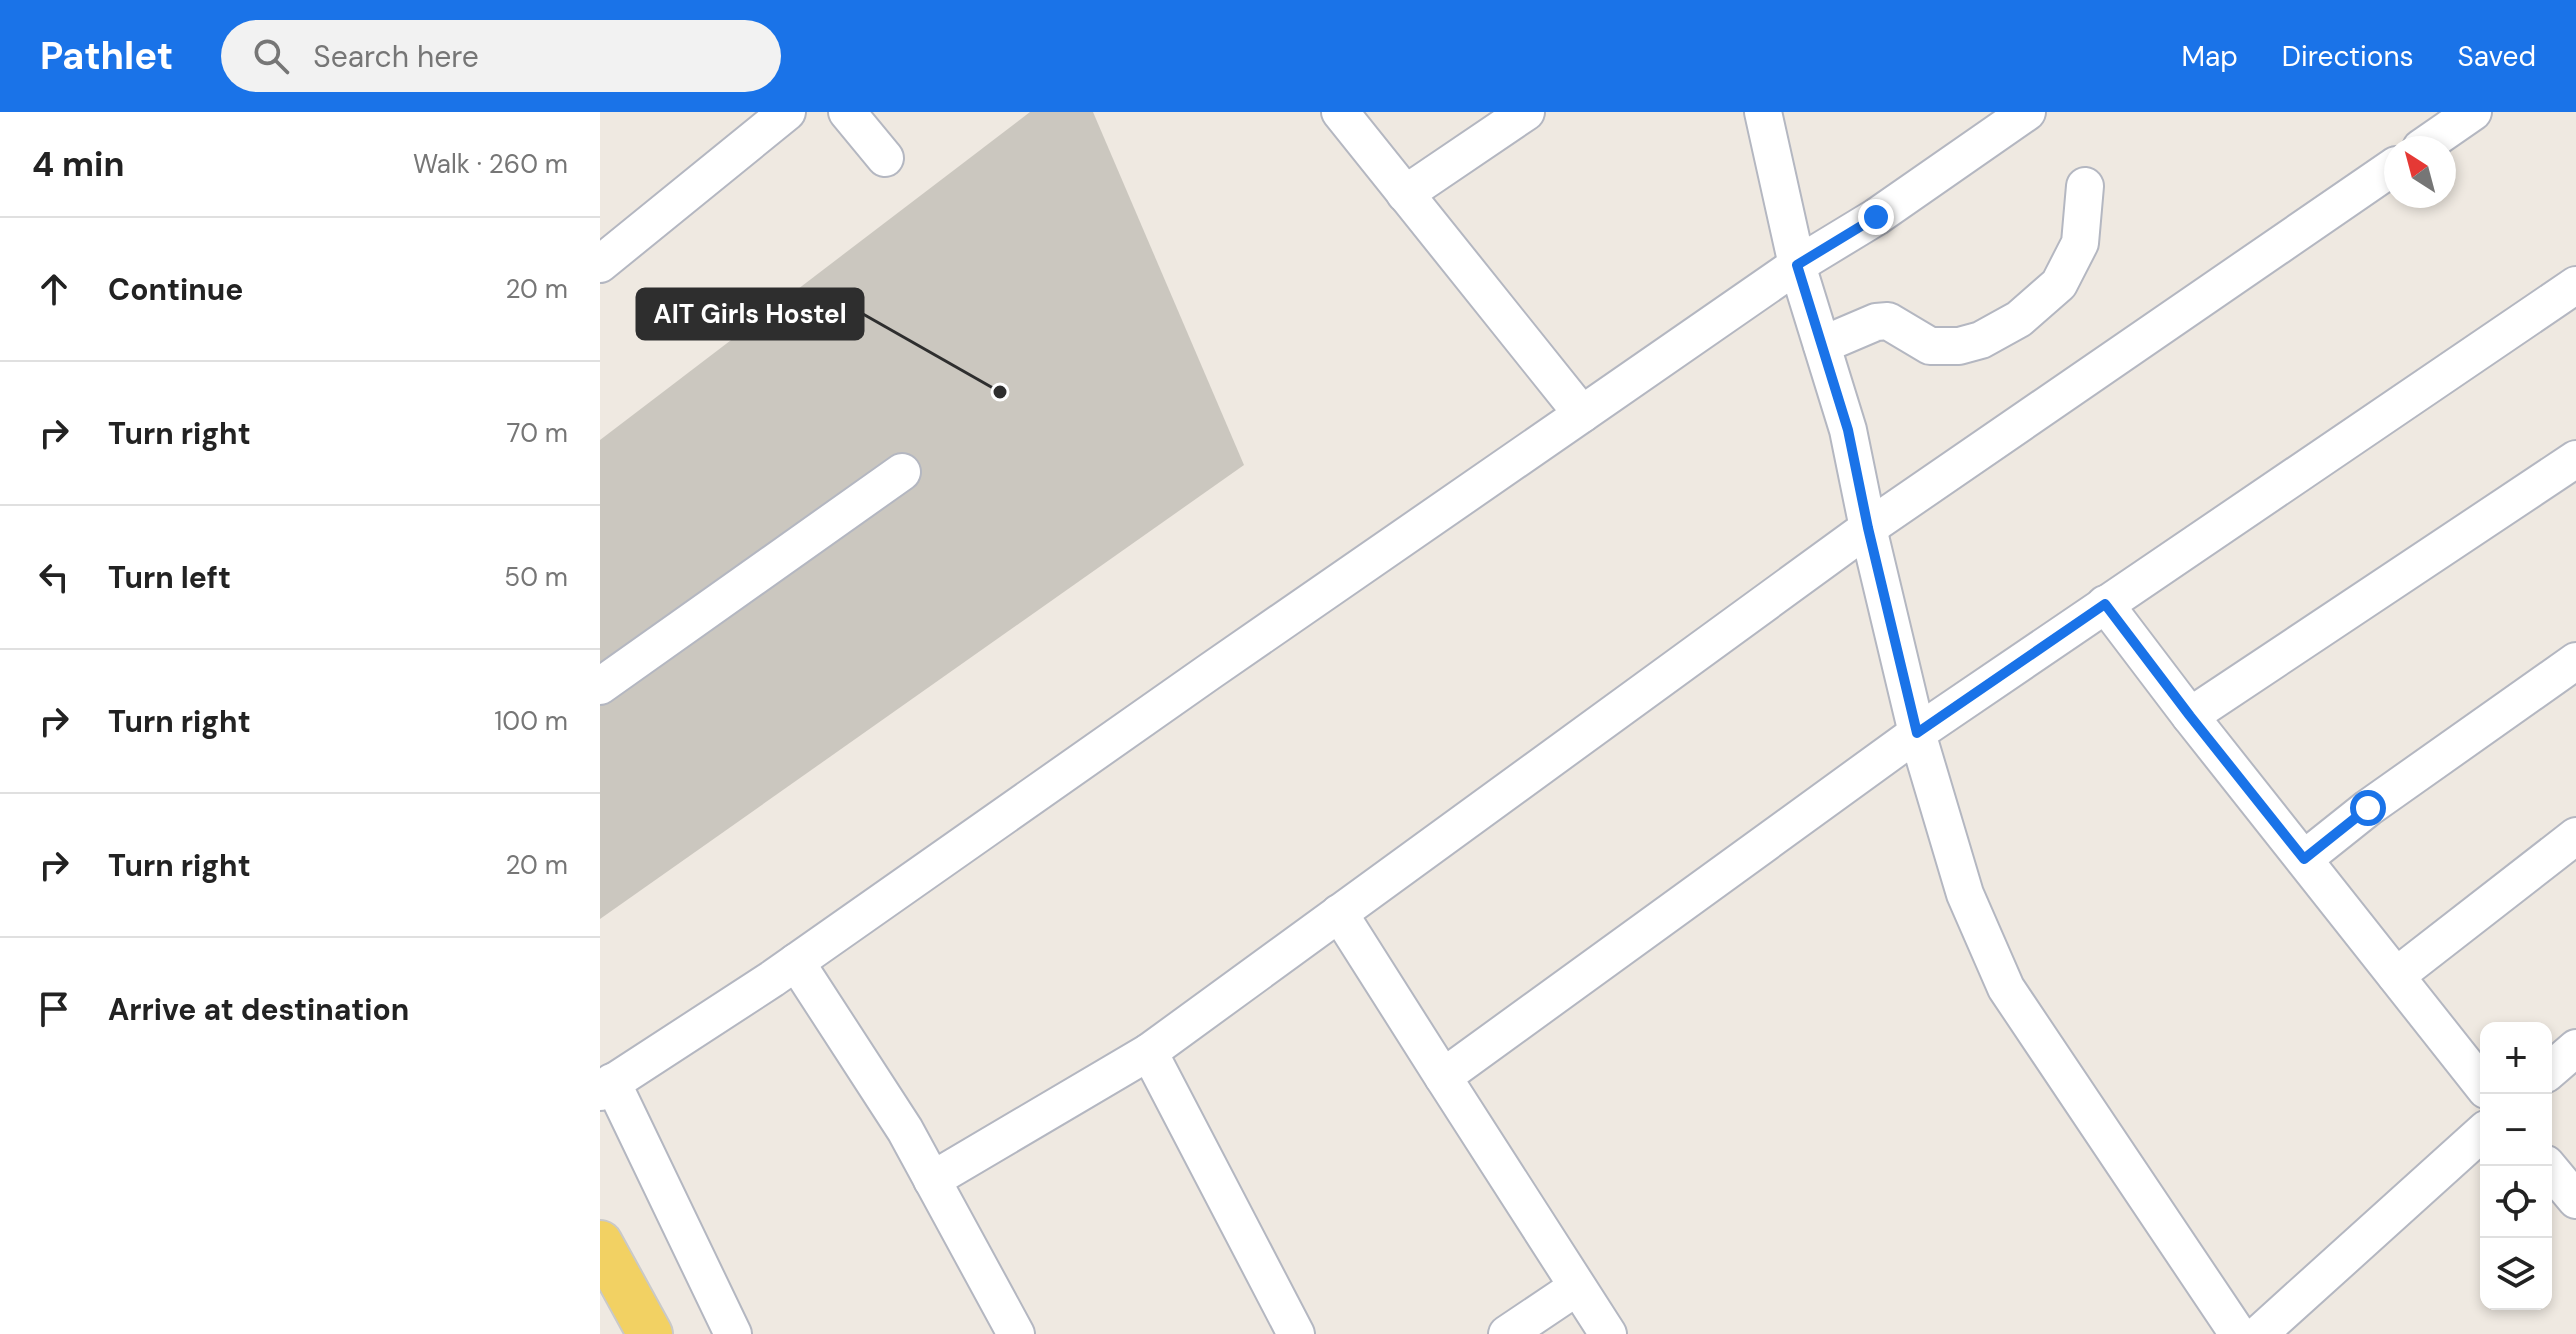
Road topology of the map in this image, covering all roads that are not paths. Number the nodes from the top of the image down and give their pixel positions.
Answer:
1 (787, 112) edge
2 (847, 112) edge
3 (1340, 112) edge
4 (1526, 112) edge
5 (1763, 112) edge
6 (2027, 112) edge
7 (2473, 112) edge
8 (2438, 136) edge
9 (885, 158) dead end
10 (2384, 173) edge
11 (2085, 186) dead end
12 (1405, 194) junction
13 (600, 264) edge
14 (1797, 265) junction
15 (2576, 285) edge
16 (1822, 345) junction
17 (1582, 414) junction
18 (2576, 459) edge
19 (902, 472) dead end
20 (1868, 528) junction
21 (2105, 604) junction
22 (2576, 661) edge
23 (600, 686) edge
24 (2190, 716) junction
25 (1917, 733) junction
26 (2576, 836) edge
27 (2304, 859) junction
28 (1339, 913) junction
29 (796, 962) junction
30 (2396, 976) junction
31 (2576, 1048) edge
32 (1149, 1052) junction
33 (2552, 1069) edge
34 (1443, 1077) junction
35 (2480, 1082) edge
36 (604, 1088) edge
37 (2480, 1134) edge
38 (2548, 1166) edge
39 (932, 1180) junction
40 (2576, 1200) edge
41 (600, 1243) edge
42 (1577, 1287) junction
43 (650, 1334) edge
44 (733, 1334) edge
45 (1016, 1334) edge
46 (1296, 1334) edge
47 (1507, 1334) edge
48 (1608, 1334) edge
49 (2238, 1334) edge
50 (2259, 1334) edge

1 - 13 street
2 - 9 street
3 - 12 street
4 - 12 street
5 - 14 street
6 - 14 street
7 - 8 street
10 - 20 street
11 - 16 street
12 - 17 street
14 - 16 street
14 - 17 street
15 - 21 street
16 - 20 street
17 - 29 street
18 - 24 street
19 - 23 street
20 - 25 street
20 - 28 street
21 - 24 street
21 - 25 street
22 - 27 street
24 - 27 street
25 - 34 street
25 - 49 street
26 - 30 street
27 - 30 street
28 - 32 street
28 - 34 street
29 - 36 street
29 - 39 street
30 - 35 street
31 - 33 street
32 - 39 street
32 - 46 street
34 - 42 street
36 - 44 street
37 - 50 street
38 - 40 street
39 - 45 street
41 - 43 main road
42 - 47 street
42 - 48 street

